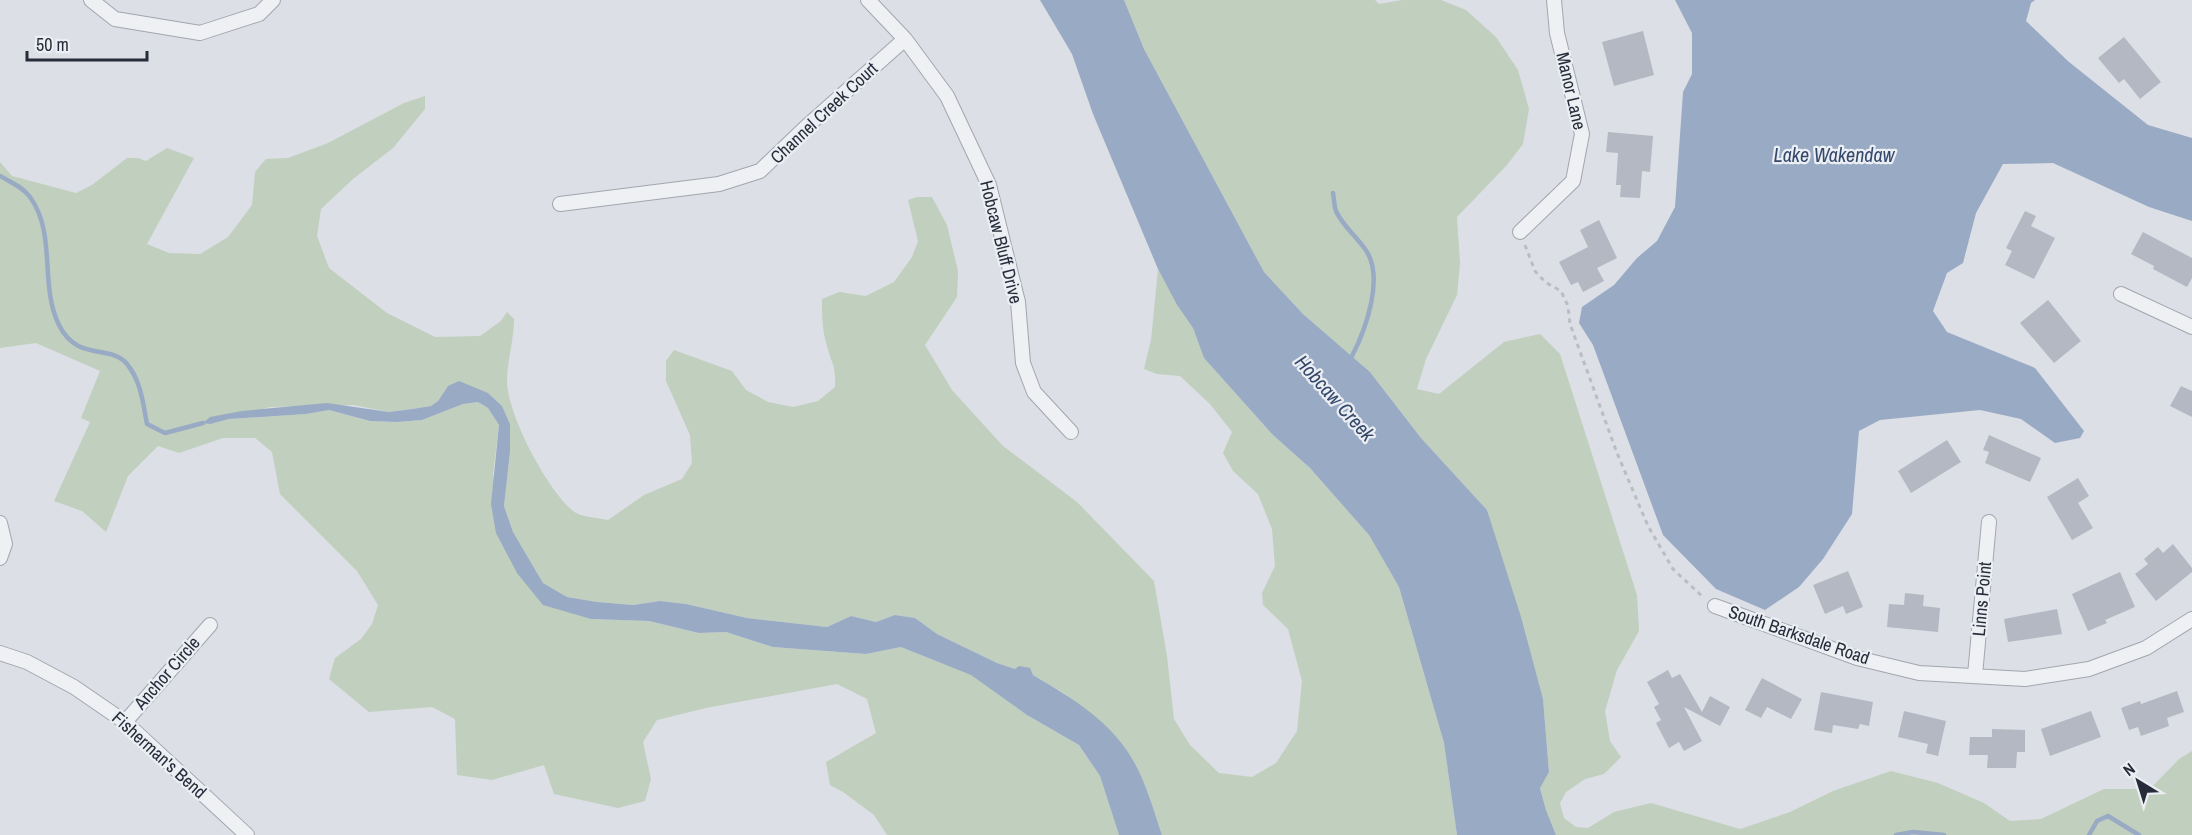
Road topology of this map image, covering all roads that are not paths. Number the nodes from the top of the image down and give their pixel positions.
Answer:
1 (91, 0) edge
2 (273, 0) edge
3 (868, 0) edge
4 (1554, 0) edge
5 (905, 39) junction
6 (560, 204) dead end
7 (1520, 232) road end
8 (2121, 294) dead end
9 (2192, 327) edge
10 (1071, 432) dead end
11 (1989, 522) dead end
12 (0, 523) edge
13 (0, 558) edge
14 (1715, 606) road end
15 (2192, 619) edge
16 (210, 625) dead end
17 (0, 653) edge
18 (1975, 675) junction
19 (125, 722) junction
20 (248, 835) edge

1 - 2 street
3 - 5 street, Hobcaw Bluff Drive
4 - 7 street, Manor Lane
5 - 6 street, Channel Creek Court
5 - 10 street, Hobcaw Bluff Drive
8 - 9 street
11 - 18 street, Linns Point
12 - 13 street
14 - 18 street, South Barksdale Road
15 - 18 street, South Barksdale Road
16 - 19 street, Anchor Circle
17 - 19 street, Fisherman's Bend
19 - 20 street, Fisherman's Bend

